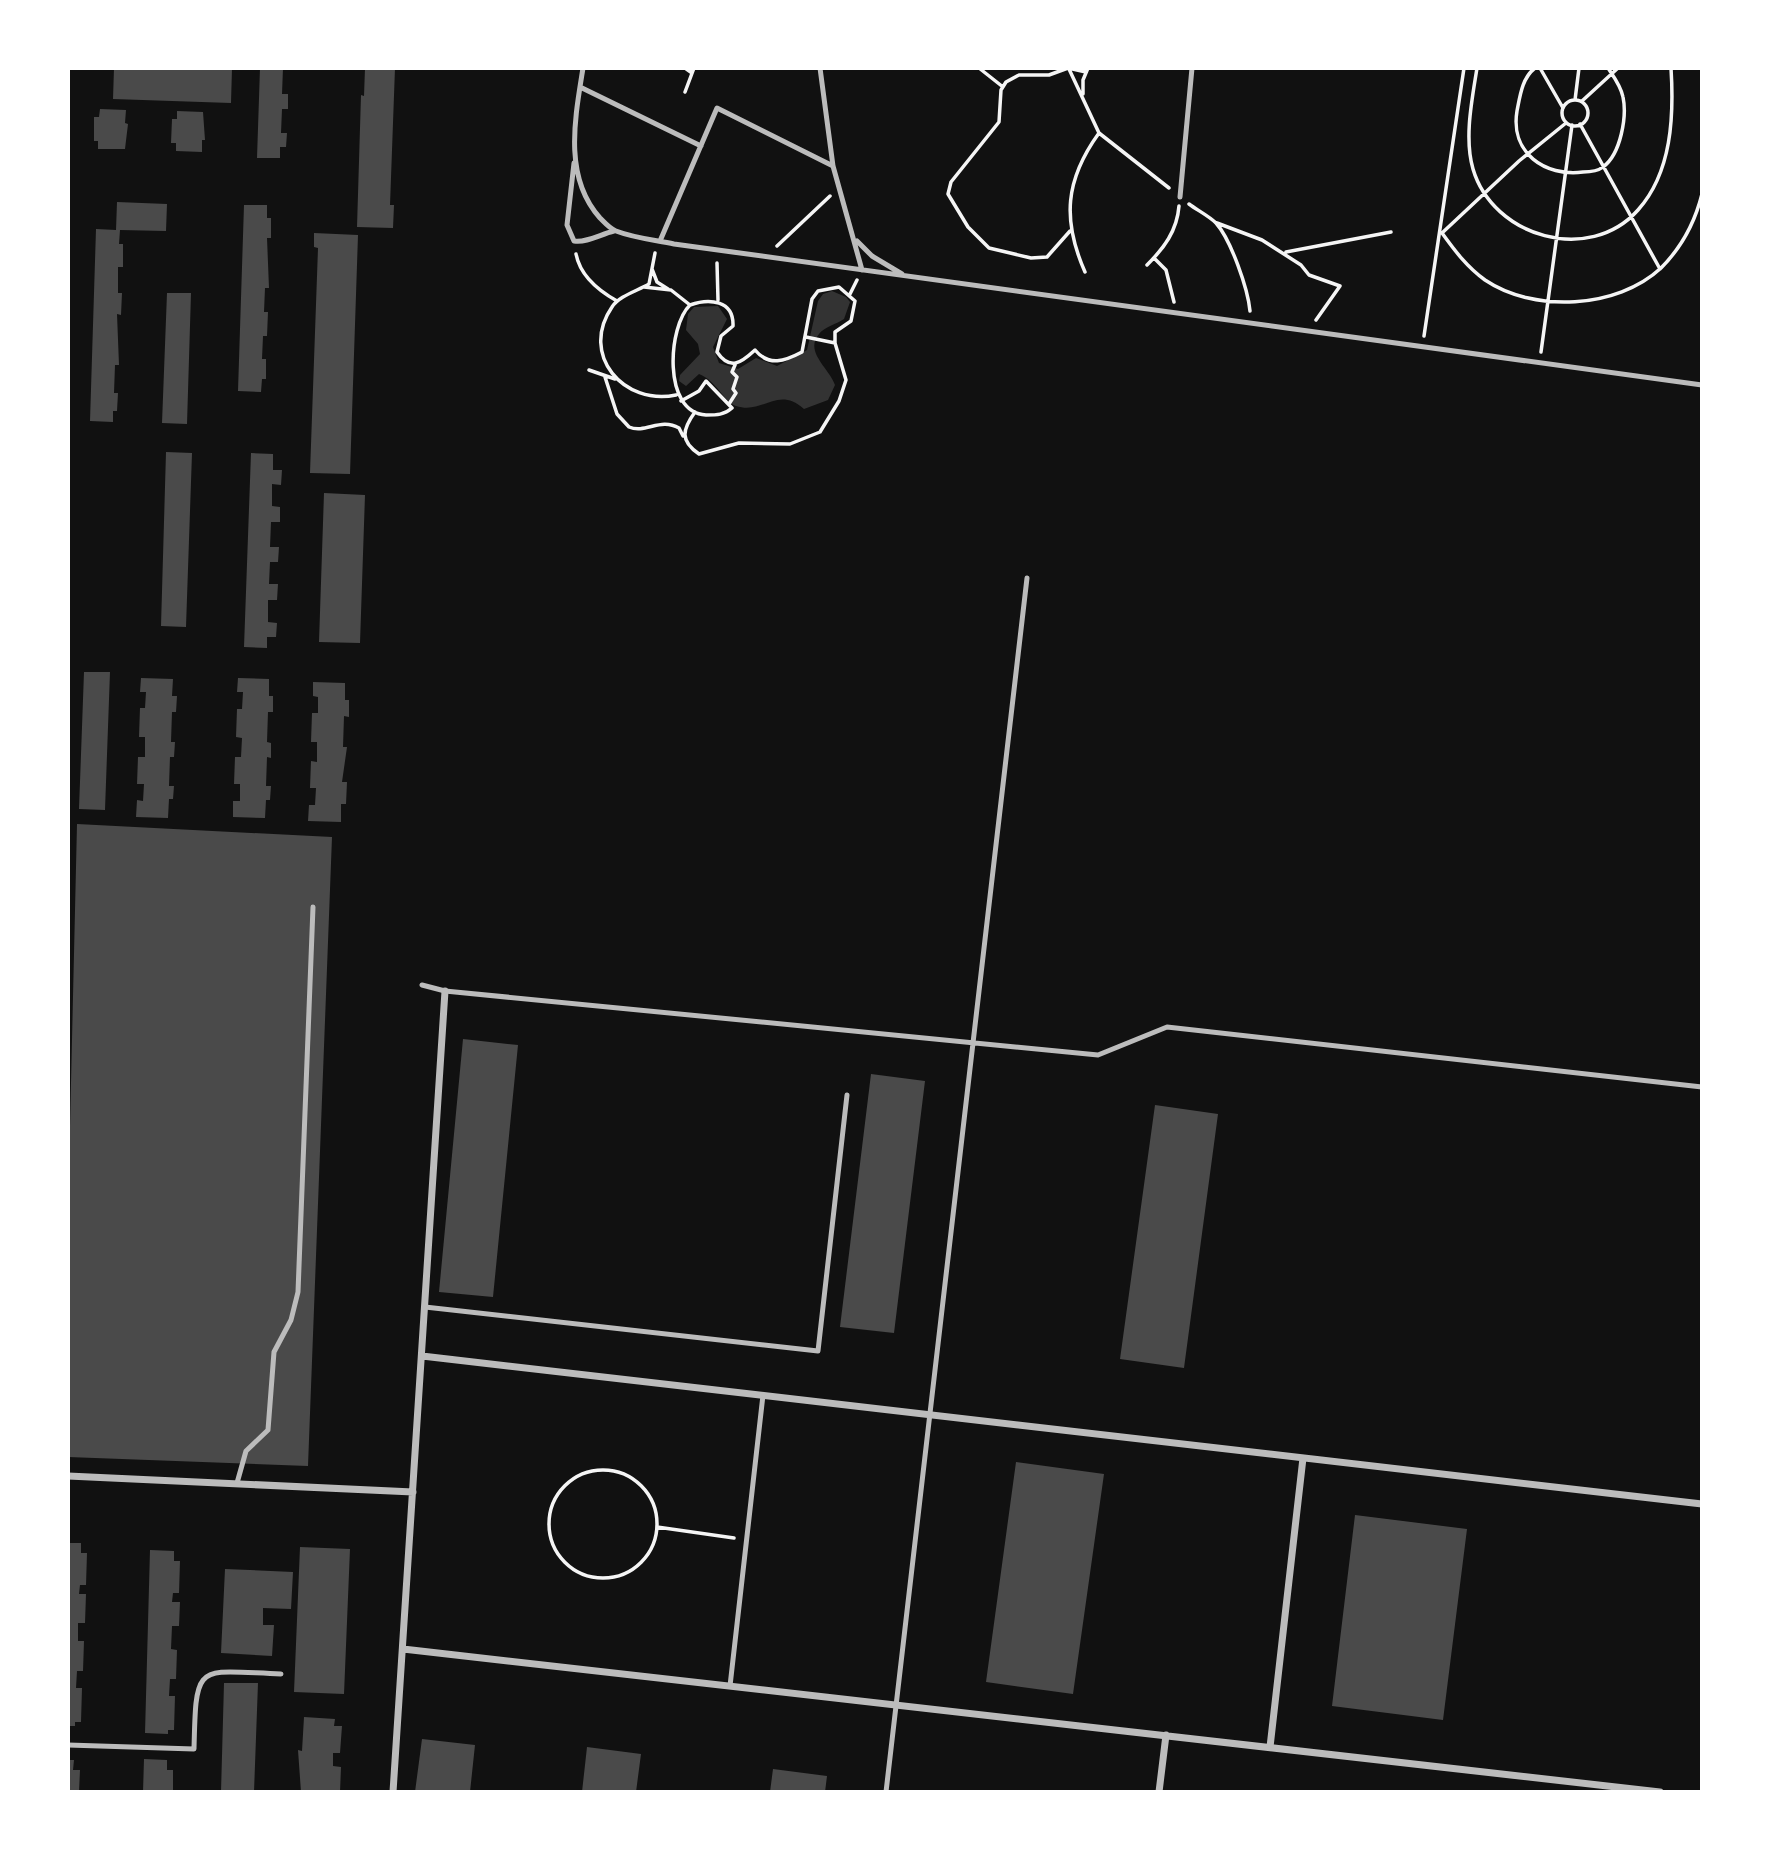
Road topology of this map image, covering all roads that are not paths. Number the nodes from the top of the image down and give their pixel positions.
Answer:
1 (583, 68) edge
2 (820, 68) edge
3 (1192, 68) edge
4 (580, 87) junction
5 (701, 146) junction
6 (574, 157) junction
7 (833, 166) junction
8 (1180, 197) road end
9 (614, 231) junction
10 (856, 240) junction
11 (660, 241) junction
12 (862, 270) junction
13 (905, 276) junction
14 (1702, 385) edge
15 (1027, 578) dead end
16 (313, 907) dead end
17 (422, 985) dead end
18 (445, 991) junction
19 (973, 1041) junction
20 (1702, 1087) edge
21 (847, 1095) dead end
22 (425, 1307) junction
23 (422, 1356) junction
24 (763, 1395) junction
25 (929, 1415) junction
26 (1303, 1458) junction
27 (68, 1476) edge
28 (237, 1483) junction
29 (413, 1492) junction
30 (1702, 1504) edge
31 (403, 1648) junction
32 (281, 1674) dead end
33 (730, 1686) junction
34 (896, 1705) junction
35 (1166, 1735) junction
36 (68, 1745) edge
37 (1270, 1747) junction
38 (393, 1792) edge
39 (886, 1792) edge
40 (1159, 1792) edge
41 (1660, 1792) edge

1 - 4 lane
2 - 7 lane
3 - 8 lane
4 - 5 lane
4 - 6 lane
5 - 7 lane
5 - 11 lane
6 - 9 lane
6 - 9 lane
7 - 10 lane
9 - 11 lane
10 - 12 lane
10 - 13 lane
11 - 12 lane
12 - 13 lane
13 - 14 lane
15 - 19 lane
16 - 28 lane
17 - 18 lane
18 - 19 lane
18 - 22 street
19 - 20 lane
19 - 25 lane
21 - 22 lane
22 - 23 street
23 - 24 street
23 - 29 street
24 - 25 street
24 - 33 lane
25 - 26 street
25 - 34 lane
26 - 30 street
26 - 37 street
27 - 28 street
28 - 29 street
29 - 31 street
31 - 33 street
31 - 38 street
32 - 36 lane
33 - 34 street
34 - 35 street
34 - 39 lane
35 - 37 street
35 - 40 street
37 - 41 street

